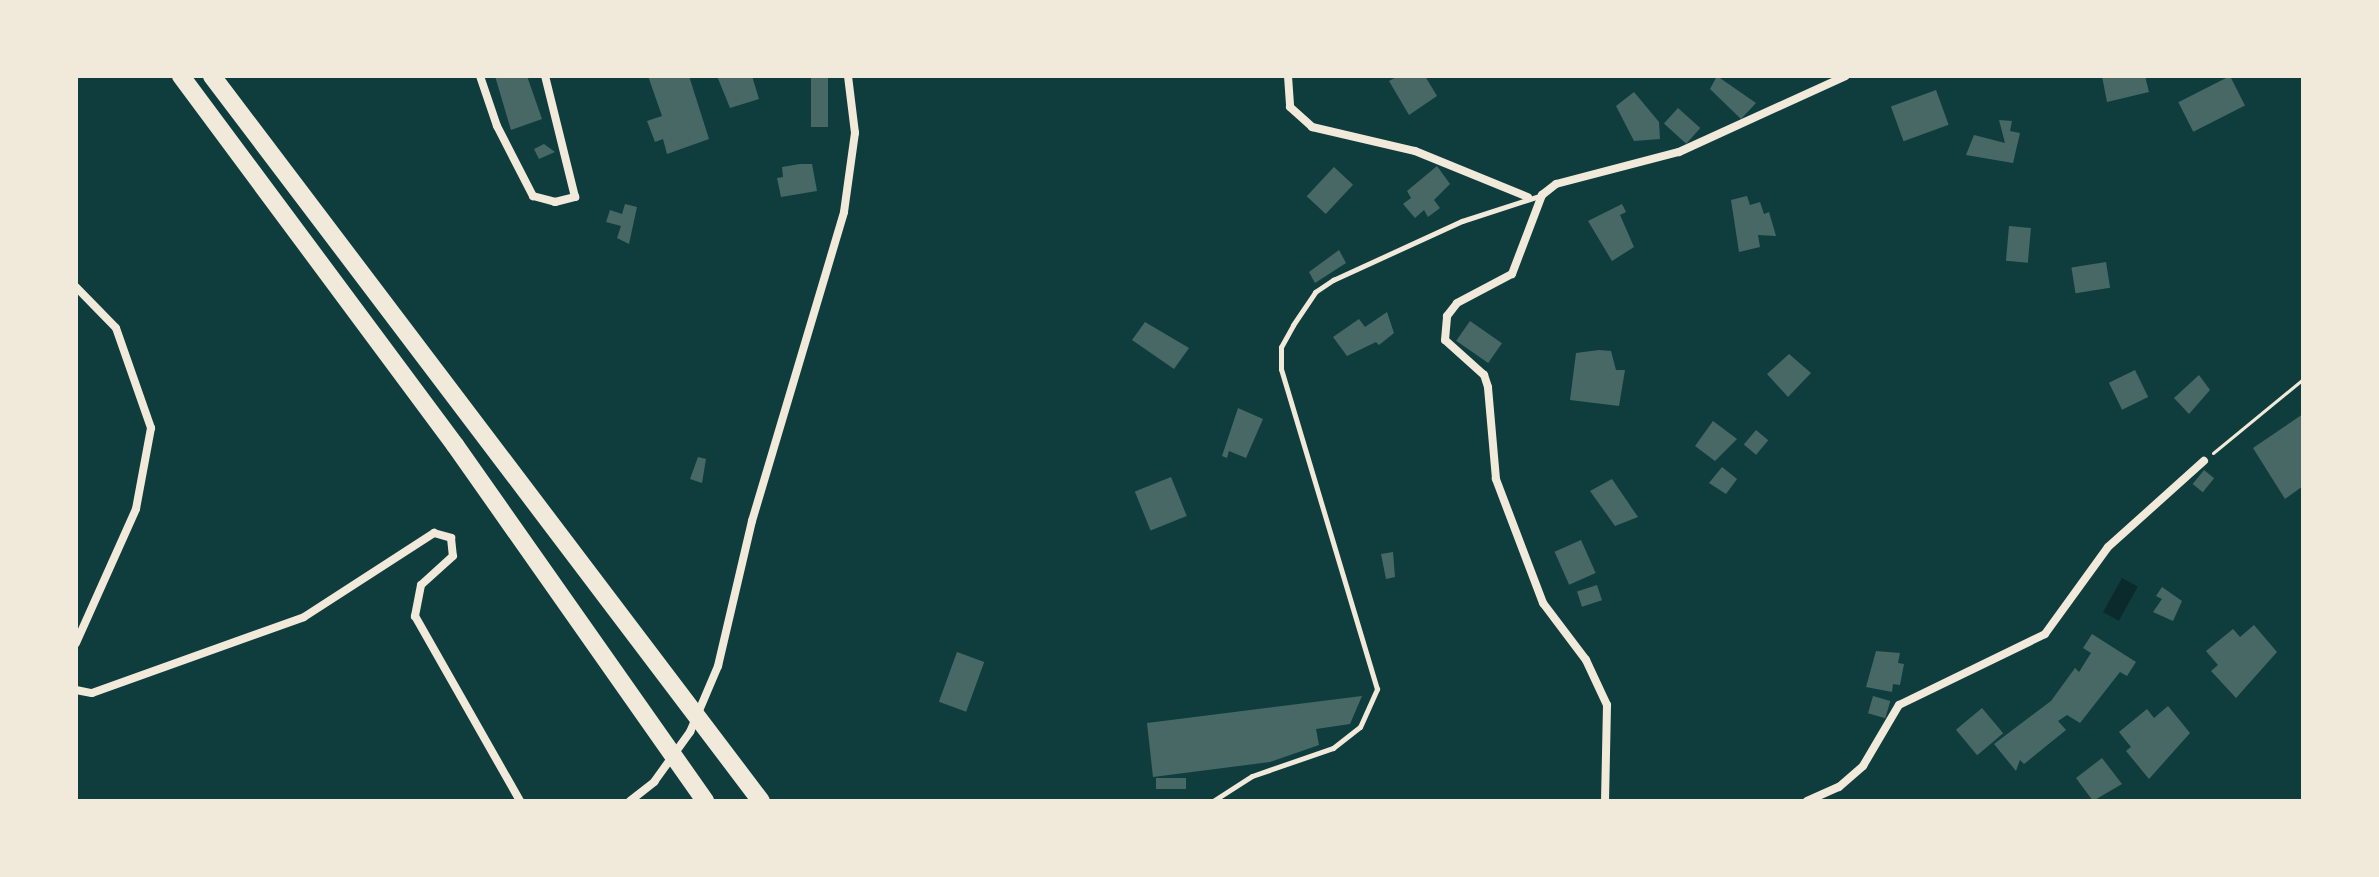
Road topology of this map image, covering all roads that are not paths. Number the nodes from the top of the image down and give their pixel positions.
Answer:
1 (181, 76) edge
2 (212, 76) edge
3 (480, 76) edge
4 (545, 76) edge
5 (848, 76) edge
6 (1288, 76) edge
7 (1846, 76) edge
8 (1542, 195) junction
9 (1528, 197) junction
10 (76, 287) edge
11 (2204, 461) road end
12 (76, 643) edge
13 (76, 690) edge
14 (520, 801) edge
15 (630, 801) edge
16 (705, 801) edge
17 (761, 801) edge
18 (1213, 801) edge
19 (1605, 801) edge
20 (1807, 801) edge

1 - 16 highway
2 - 17 highway
3 - 4 street
5 - 15 street
6 - 9 street
7 - 8 street
8 - 9 lane
8 - 19 street
9 - 18 lane
10 - 12 street
11 - 20 street
13 - 14 street

